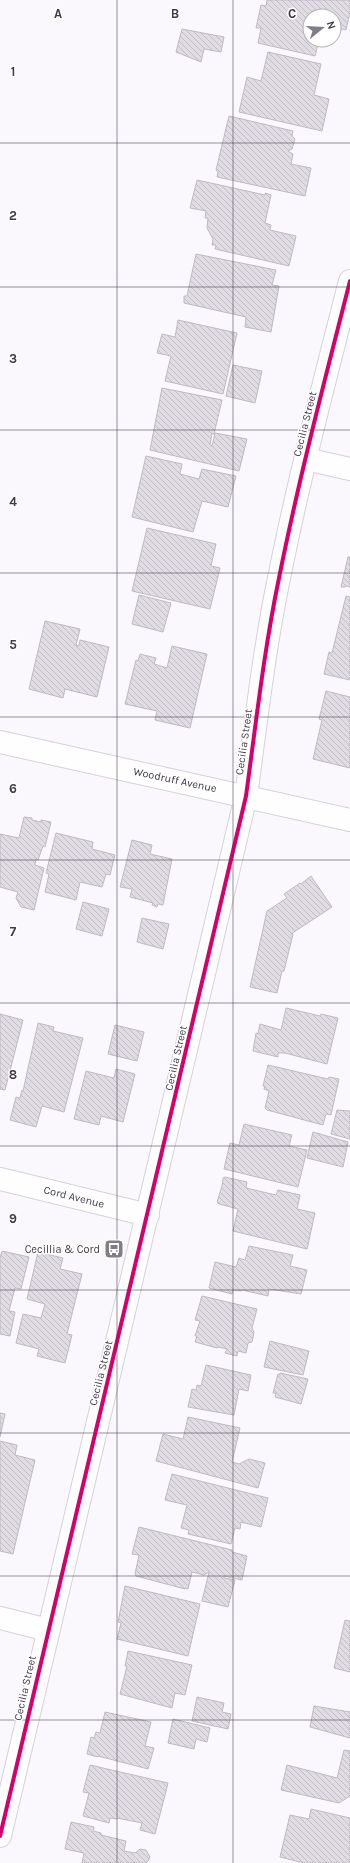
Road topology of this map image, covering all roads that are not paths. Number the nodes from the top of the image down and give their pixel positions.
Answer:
1 (350, 281) edge
2 (306, 459) junction
3 (350, 469) edge
4 (0, 742) edge
5 (246, 796) junction
6 (350, 820) edge
7 (0, 1179) edge
8 (148, 1215) junction
9 (0, 1618) edge
10 (48, 1630) junction
11 (0, 1836) edge

1 - 2 street, Cecilia Street
2 - 3 street
2 - 5 street, Cecilia Street
4 - 5 street, Woodruff Avenue
5 - 6 street, Woodruff Avenue
5 - 8 street, Cecilia Street
7 - 8 street, Cord Avenue
8 - 10 street, Cecilia Street
9 - 10 street
10 - 11 street, Cecilia Street

